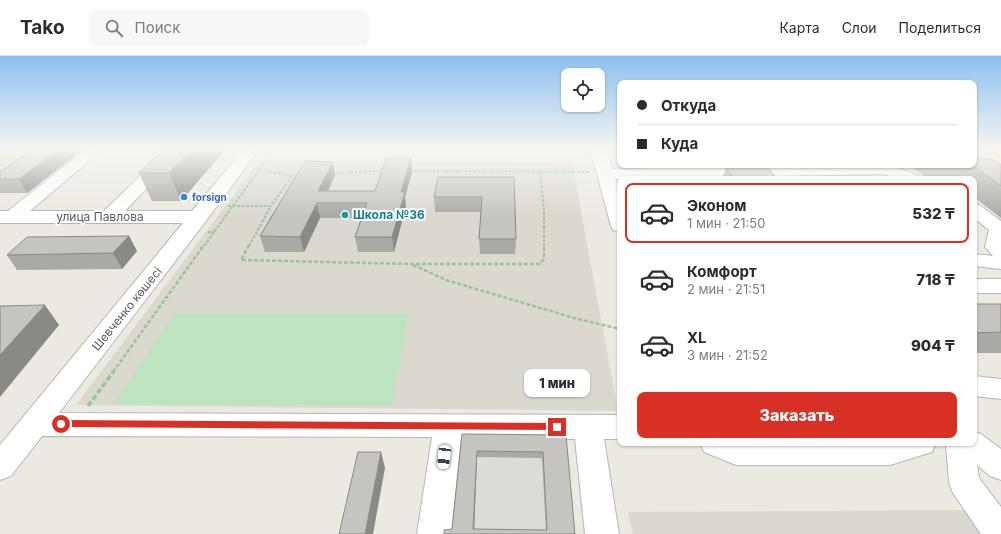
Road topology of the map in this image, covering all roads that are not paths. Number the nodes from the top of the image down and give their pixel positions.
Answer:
1 (66, 171) edge
2 (155, 171) edge
3 (235, 171) edge
4 (767, 171) edge
5 (892, 171) edge
6 (605, 174) joint
7 (658, 176) edge
8 (712, 176) edge
9 (904, 176) edge
10 (977, 211) edge
11 (110, 216) junction
12 (617, 216) edge
13 (6, 217) edge
14 (200, 217) junction
15 (1001, 253) edge
16 (977, 260) edge
17 (1001, 263) edge
18 (977, 286) edge
19 (1001, 286) edge
20 (977, 386) edge
21 (1001, 389) edge
22 (35, 424) junction
23 (448, 426) junction
24 (588, 427) junction
25 (617, 427) edge
26 (721, 446) edge
27 (911, 446) edge
28 (960, 446) edge
29 (975, 446) edge
30 (0, 467) edge
31 (1001, 467) edge
32 (434, 534) edge
33 (602, 534) edge
34 (1001, 534) edge

1 - 13 street
2 - 11 street
3 - 14 street, Шевченко көшесі
4 - 8 street
5 - 9 street
6 - 7 street
6 - 12 street
7 - 8 street
10 - 15 street
11 - 13 street, улица Павлова
11 - 14 street, улица Павлова
14 - 22 street, Шевченко көшесі
16 - 17 street
18 - 19 street
20 - 21 street
22 - 23 street
22 - 30 street, Шевченко көшесі
23 - 24 street
23 - 32 street
24 - 25 street
24 - 33 street
26 - 27 street
28 - 34 street
29 - 31 street

